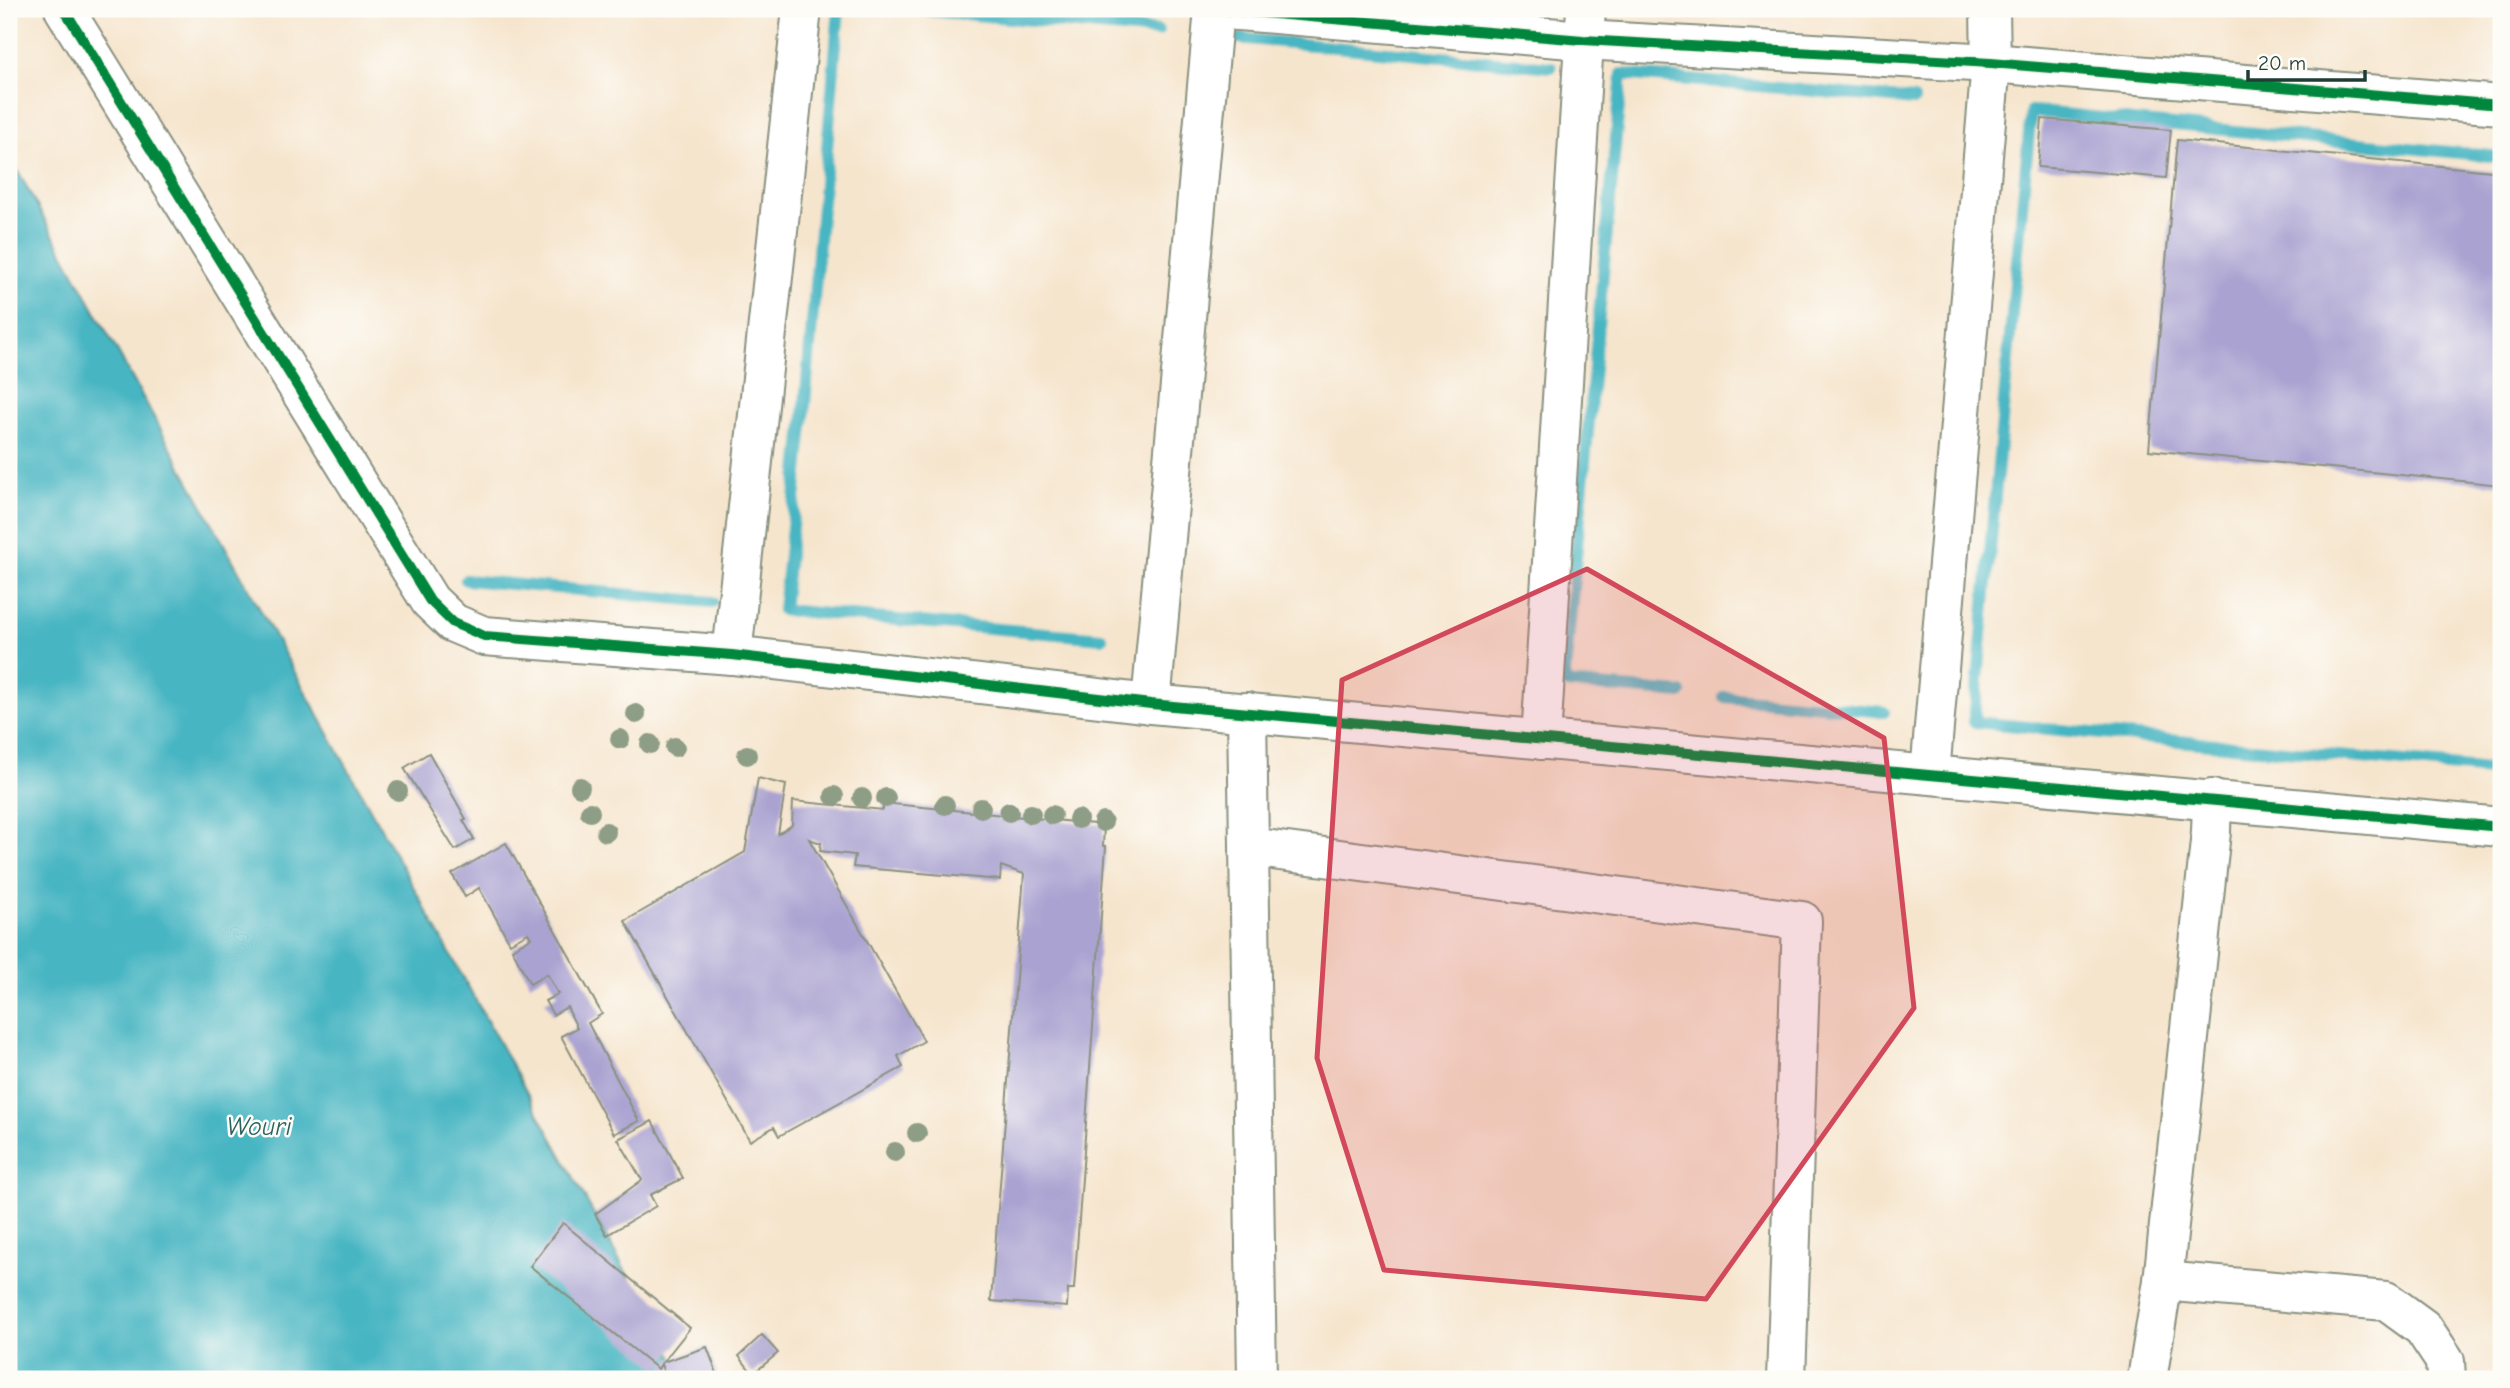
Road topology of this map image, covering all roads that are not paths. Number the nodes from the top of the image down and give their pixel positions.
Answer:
1 (64, 9) edge
2 (802, 9) edge
3 (1214, 9) edge
4 (1990, 9) edge
5 (1585, 24) edge
6 (1991, 63) junction
7 (2501, 105) edge
8 (732, 655) junction
9 (1151, 704) junction
10 (1247, 712) junction
11 (1541, 740) junction
12 (1930, 774) junction
13 (2212, 799) junction
14 (2501, 827) edge
15 (1250, 847) junction
16 (2164, 1281) junction
17 (1257, 1379) edge
18 (1786, 1379) edge
19 (2147, 1379) edge
20 (2446, 1379) edge

1 - 8 street
2 - 8 street
3 - 5 street
3 - 9 street
4 - 6 street
5 - 6 street
5 - 11 street
6 - 7 street
6 - 12 street
8 - 9 street
9 - 10 street
10 - 11 street
10 - 15 street
11 - 12 street
12 - 13 street
13 - 14 street
13 - 16 street
15 - 17 street
15 - 18 street
16 - 19 street
16 - 20 street

